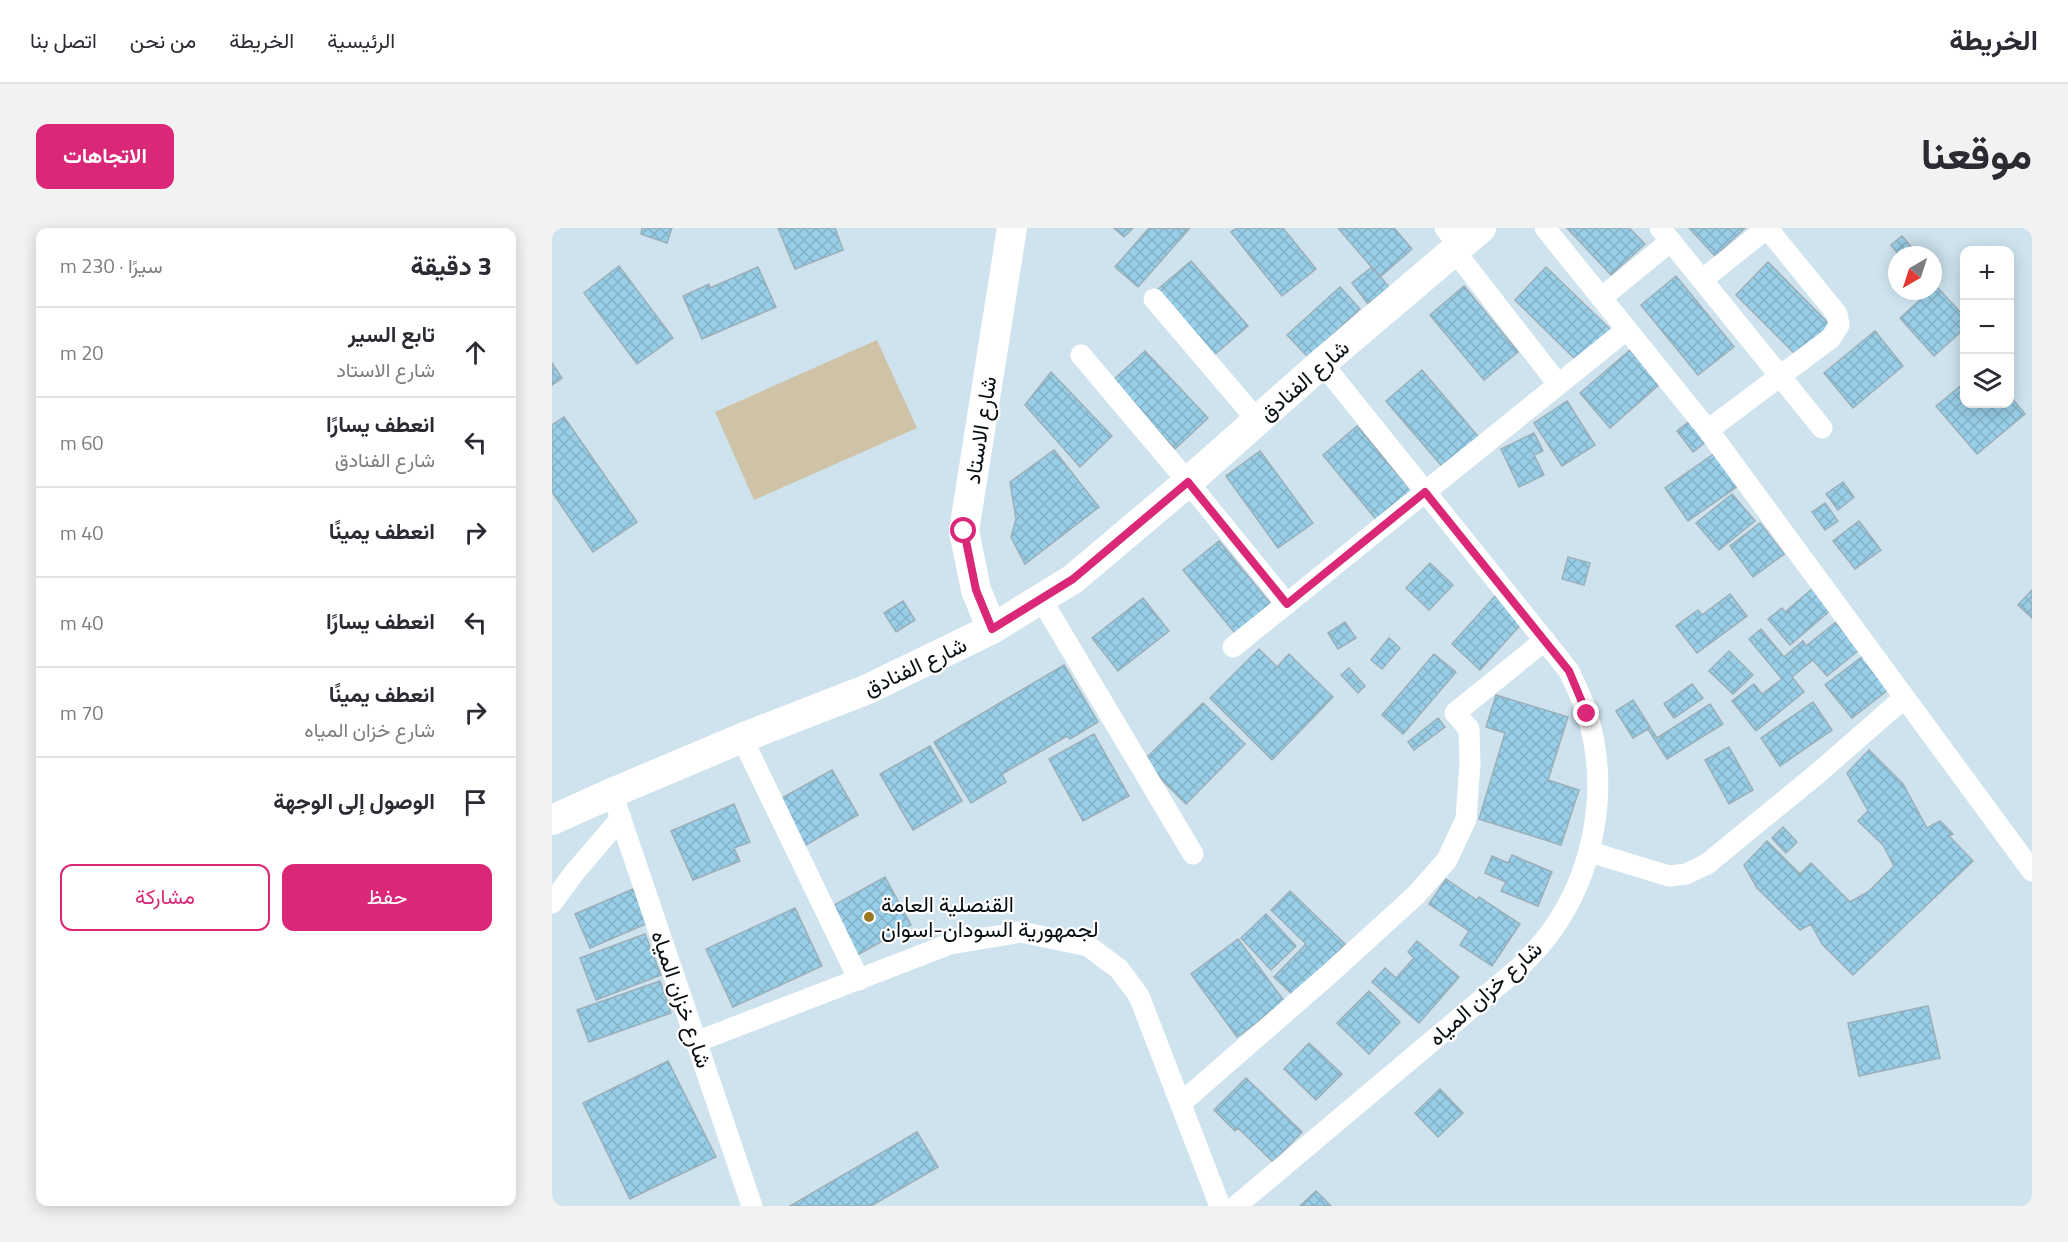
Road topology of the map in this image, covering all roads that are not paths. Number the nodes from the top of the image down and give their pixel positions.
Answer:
1 (1012, 228) edge
2 (1545, 228) edge
3 (1767, 228) edge
4 (1666, 235) edge
5 (1459, 238) edge
6 (1702, 280) junction
7 (1602, 298) junction
8 (1154, 299) dead end
9 (1626, 330) junction
10 (1080, 355) dead end
11 (1322, 363) junction
12 (1780, 377) junction
13 (1558, 384) junction
14 (1258, 421) junction
15 (1822, 428) dead end
16 (1708, 430) junction
17 (1188, 482) junction
18 (1425, 492) junction
19 (1041, 599) junction
20 (1287, 604) junction
21 (992, 629) junction
22 (1545, 640) junction
23 (1233, 647) dead end
24 (1904, 698) junction
25 (742, 738) junction
26 (616, 805) junction
27 (552, 820) edge
28 (1590, 852) junction
29 (1193, 854) dead end
30 (2032, 871) edge
31 (552, 903) edge
32 (859, 980) junction
33 (696, 1042) junction
34 (1181, 1103) junction
35 (752, 1206) edge
36 (1220, 1206) edge
37 (1236, 1206) edge

1 - 21 street, شارع الاستاد
2 - 7 street
3 - 6 street
3 - 12 street
4 - 6 street
4 - 7 street
5 - 11 street, شارع الفنادق
5 - 13 street
6 - 12 street
7 - 9 street
8 - 14 street
9 - 13 street
9 - 16 street
10 - 17 street
11 - 14 street, شارع الفنادق
11 - 18 street, شارع خزان المياه
12 - 15 street
12 - 16 street
13 - 18 street
14 - 17 street, شارع الفنادق
16 - 24 street
17 - 19 street, شارع الفنادق
17 - 20 street
18 - 20 street
18 - 22 street, شارع خزان المياه
19 - 21 street, شارع الفنادق
19 - 29 street
20 - 23 street
21 - 25 street, شارع الفنادق
22 - 28 street, شارع خزان المياه
22 - 34 street
24 - 28 street
24 - 30 street
25 - 26 street, شارع الفنادق
25 - 32 street
26 - 27 street, شارع الفنادق
26 - 31 street
26 - 33 street, شارع خزان المياه
28 - 37 street, شارع خزان المياه
32 - 33 street
32 - 34 street
33 - 35 street, شارع خزان المياه
34 - 36 street

